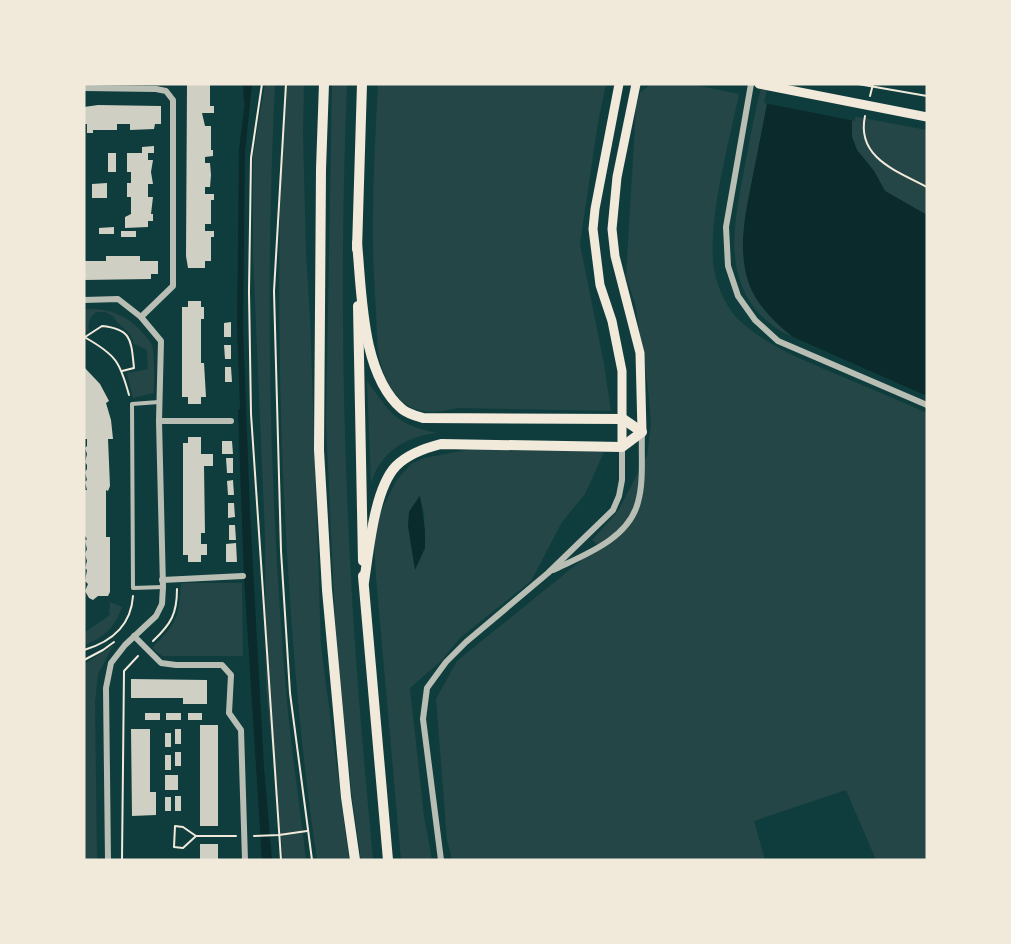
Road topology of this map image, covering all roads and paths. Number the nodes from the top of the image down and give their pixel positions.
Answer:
1 (262, 84) edge
2 (286, 84) edge
3 (324, 84) edge
4 (362, 84) edge
5 (619, 84) edge
6 (636, 84) edge
7 (752, 84) edge
8 (759, 84) edge
9 (858, 84) edge
10 (873, 84) edge
11 (84, 88) edge
12 (927, 96) edge
13 (868, 106) dead end
14 (865, 117) dead end
15 (927, 117) edge
16 (927, 187) edge
17 (357, 243) junction
18 (84, 300) edge
19 (141, 317) junction
20 (84, 337) edge
21 (122, 371) junction
22 (159, 402) junction
23 (132, 404) junction
24 (927, 405) edge
25 (623, 419) junction
26 (159, 421) junction
27 (231, 421) dead end
28 (642, 432) junction
29 (622, 447) junction
30 (548, 573) junction
31 (243, 576) dead end
32 (177, 579) junction
33 (364, 582) junction
34 (163, 583) junction
35 (133, 588) junction
36 (134, 636) junction
37 (118, 638) dead end
38 (146, 648) junction
39 (84, 650) edge
40 (84, 660) edge
41 (308, 831) junction
42 (279, 835) junction
43 (195, 836) junction
44 (246, 836) junction
45 (261, 836) dead end
46 (108, 860) edge
47 (122, 860) edge
48 (245, 860) edge
49 (281, 860) edge
50 (312, 860) edge
51 (355, 860) edge
52 (388, 860) edge
53 (441, 860) edge

1 - 42 path
2 - 41 path
3 - 51 main road
4 - 17 main road
5 - 25 main road
6 - 28 main road
7 - 24 street
8 - 15 main road
9 - 12 path
10 - 13 path
11 - 19 street
14 - 16 path
17 - 25 main road
17 - 33 main road
18 - 19 street
19 - 22 street
20 - 21 path
20 - 21 path
21 - 23 path
22 - 23 lane
22 - 26 street
23 - 35 lane
25 - 28 main road
25 - 29 main road
26 - 27 street
26 - 34 street
28 - 29 main road
28 - 30 street
29 - 30 street
29 - 33 main road
30 - 53 street
31 - 32 street
32 - 34 street
32 - 38 path
33 - 52 main road
34 - 35 lane
34 - 36 street
35 - 39 path
36 - 38 street
36 - 46 street
37 - 40 path
38 - 44 street
38 - 47 path
41 - 42 path
41 - 50 path
42 - 45 path
42 - 49 path
43 - 43 path
43 - 44 path
44 - 48 street

